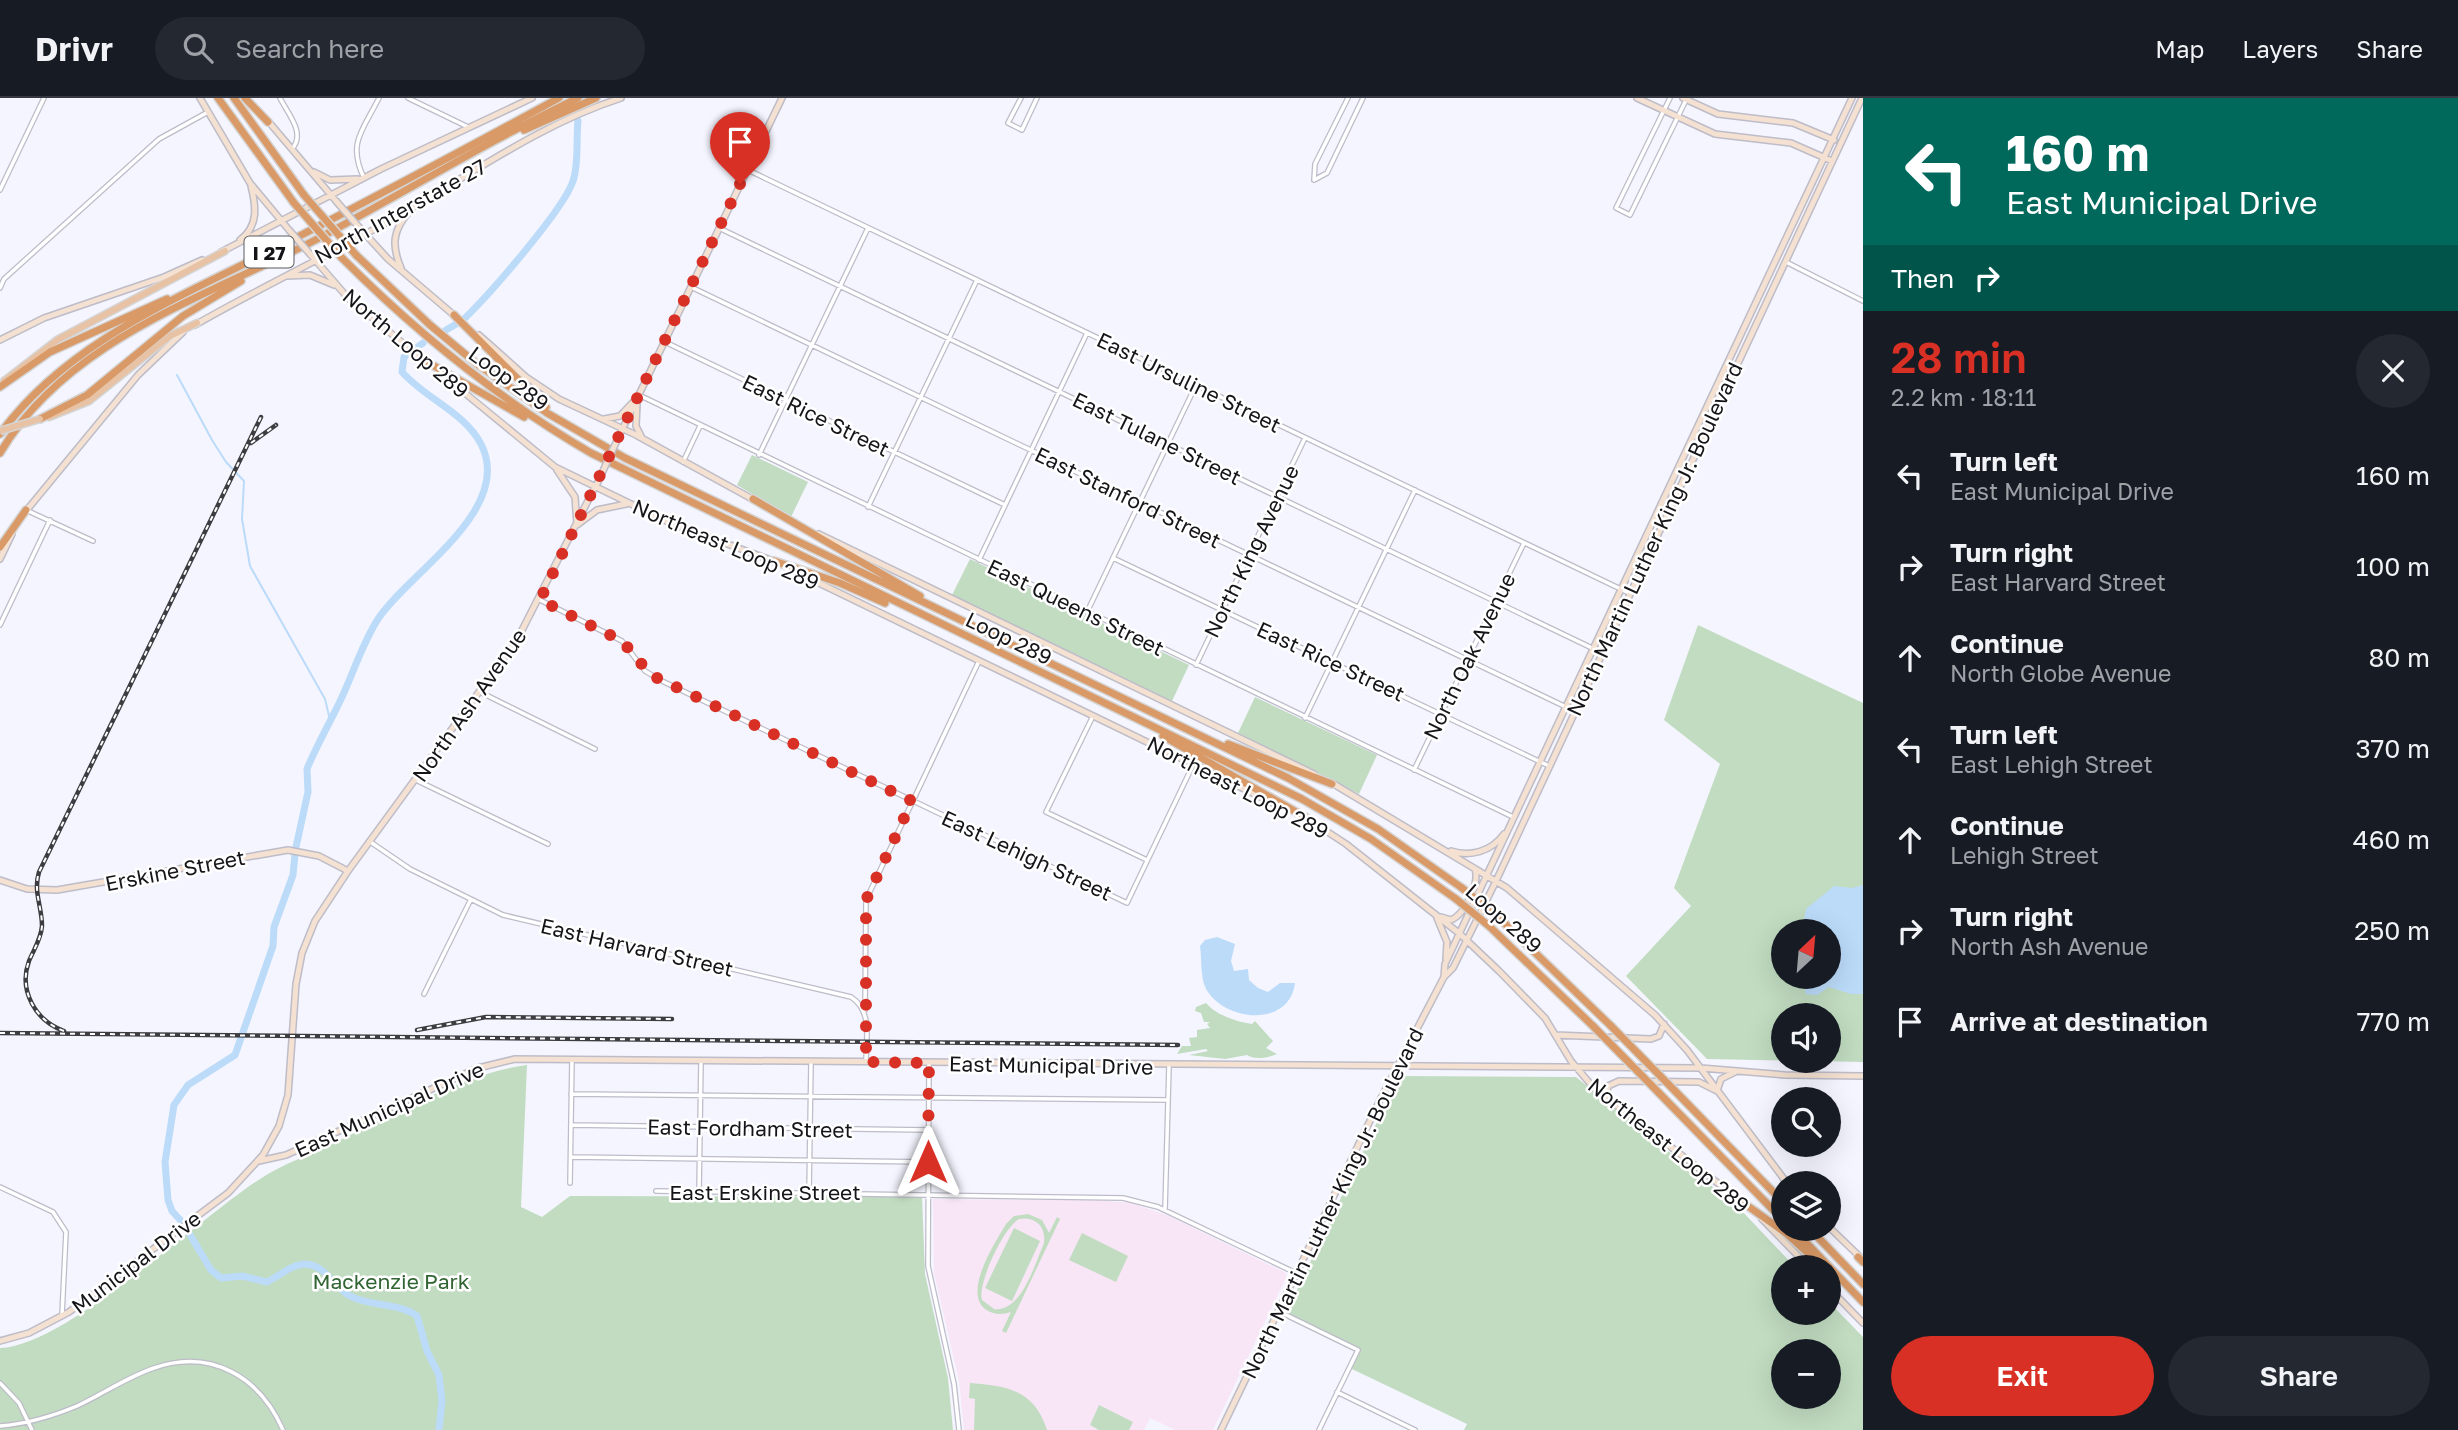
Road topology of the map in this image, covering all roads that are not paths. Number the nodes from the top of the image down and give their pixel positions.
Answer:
1 (44, 98) edge
2 (200, 98) edge
3 (218, 98) edge
4 (234, 98) edge
5 (245, 98) edge
6 (251, 98) edge
7 (280, 98) edge
8 (379, 98) edge
9 (408, 98) edge
10 (532, 98) edge
11 (559, 98) edge
12 (578, 98) edge
13 (596, 98) edge
14 (621, 98) edge
15 (782, 98) edge
16 (1021, 98) edge
17 (1037, 98) edge
18 (1348, 98) edge
19 (1363, 98) edge
20 (1637, 98) edge
21 (1670, 98) edge
22 (1685, 98) edge
23 (1852, 98) edge
24 (1862, 98) edge
25 (1664, 111) junction
26 (208, 112) junction
27 (1677, 118) junction
28 (268, 122) junction
29 (470, 128) junction
30 (1833, 139) junction
31 (1840, 143) junction
32 (291, 149) junction
33 (475, 152) junction
34 (1823, 157) junction
35 (1832, 161) junction
36 (303, 163) junction
37 (747, 169) junction
38 (364, 178) junction
39 (250, 183) junction
40 (0, 190) edge
41 (331, 195) junction
42 (416, 205) junction
43 (281, 221) junction
44 (719, 228) junction
45 (868, 228) junction
46 (365, 234) junction
47 (225, 251) junction
48 (292, 252) junction
49 (312, 257) junction
50 (1784, 261) junction
51 (402, 271) junction
52 (284, 277) junction
53 (2, 278) edge
54 (977, 280) junction
55 (840, 286) junction
56 (338, 287) junction
57 (691, 287) junction
58 (0, 288) edge
59 (197, 289) junction
60 (1863, 301) edge
61 (454, 315) junction
62 (197, 323) junction
63 (1087, 333) junction
64 (949, 338) junction
65 (0, 340) edge
66 (665, 342) junction
67 (812, 345) junction
68 (427, 362) junction
69 (1724, 367) junction
70 (1732, 371) junction
71 (0, 385) edge
72 (1196, 385) junction
73 (1059, 391) junction
74 (638, 396) junction
75 (921, 397) junction
76 (785, 400) junction
77 (40, 419) junction
78 (603, 419) junction
79 (700, 426) junction
80 (623, 429) junction
81 (0, 433) edge
82 (1305, 438) junction
83 (592, 440) junction
84 (644, 440) junction
85 (569, 441) junction
86 (1168, 444) junction
87 (1031, 450) junction
88 (894, 452) junction
89 (0, 453) edge
90 (759, 455) junction
91 (683, 461) junction
92 (555, 467) junction
93 (596, 485) junction
94 (1415, 490) junction
95 (1277, 496) junction
96 (753, 499) junction
97 (1139, 502) junction
98 (628, 503) junction
99 (1005, 505) junction
100 (868, 507) junction
101 (26, 510) junction
102 (50, 520) junction
103 (577, 524) junction
104 (93, 541) dead end
105 (1524, 543) junction
106 (0, 547) edge
107 (1387, 549) junction
108 (1249, 555) junction
109 (1113, 558) junction
110 (0, 559) edge
111 (979, 560) junction
112 (774, 561) junction
113 (1623, 590) junction
114 (1631, 594) junction
115 (540, 600) junction
116 (1496, 601) junction
117 (1358, 607) junction
118 (1222, 610) junction
119 (1087, 612) junction
120 (0, 623) edge
121 (985, 632) junction
122 (1595, 649) junction
123 (997, 651) junction
124 (980, 660) junction
125 (1468, 660) junction
126 (1332, 662) junction
127 (1196, 665) junction
128 (480, 692) junction
129 (1125, 699) junction
130 (1566, 707) junction
131 (1124, 712) junction
132 (1442, 712) junction
133 (1094, 715) junction
134 (1305, 718) junction
135 (595, 749) dead end
136 (1541, 761) junction
137 (1194, 763) junction
138 (1549, 766) junction
139 (1414, 770) junction
140 (416, 780) junction
141 (1332, 784) junction
142 (912, 801) junction
143 (1528, 810) junction
144 (1515, 817) junction
145 (1312, 821) junction
146 (369, 841) junction
147 (548, 844) dead end
148 (1441, 848) junction
149 (1147, 860) junction
150 (1474, 867) junction
151 (348, 871) junction
152 (1488, 876) junction
153 (0, 880) edge
154 (1496, 881) junction
155 (471, 899) junction
156 (1435, 915) junction
157 (1460, 934) junction
158 (1466, 941) junction
159 (1445, 964) junction
160 (1444, 977) junction
161 (424, 994) dead end
162 (865, 1015) junction
163 (1664, 1024) junction
164 (1556, 1035) junction
165 (572, 1058) junction
166 (701, 1060) junction
167 (811, 1061) junction
168 (866, 1062) junction
169 (929, 1063) junction
170 (1169, 1066) junction
171 (1397, 1068) junction
172 (1575, 1068) junction
173 (1701, 1068) junction
174 (1737, 1072) junction
175 (1863, 1076) edge
176 (1717, 1091) junction
177 (571, 1094) junction
178 (700, 1096) junction
179 (810, 1096) junction
180 (928, 1097) junction
181 (1606, 1099) junction
182 (1168, 1100) junction
183 (571, 1125) junction
184 (700, 1127) junction
185 (810, 1129) junction
186 (928, 1130) junction
187 (571, 1157) junction
188 (699, 1159) junction
189 (810, 1160) junction
190 (259, 1161) junction
191 (928, 1162) junction
192 (1778, 1171) edge
193 (570, 1183) dead end
194 (0, 1187) edge
195 (1771, 1190) edge
196 (656, 1191) dead end
197 (699, 1192) junction
198 (809, 1193) junction
199 (928, 1194) junction
200 (1738, 1199) junction
201 (1771, 1208) edge
202 (1165, 1210) junction
203 (1841, 1239) edge
204 (1804, 1241) edge
205 (1822, 1241) edge
206 (1796, 1255) edge
207 (1809, 1255) edge
208 (1861, 1260) edge
209 (1296, 1273) junction
210 (1841, 1283) edge
211 (1863, 1284) edge
212 (1841, 1300) edge
213 (1863, 1304) edge
214 (1278, 1311) junction
215 (62, 1316) junction
216 (1863, 1323) edge
217 (0, 1341) edge
218 (0, 1383) edge
219 (1337, 1392) junction
220 (29, 1421) junction
221 (0, 1426) edge
222 (32, 1430) edge
223 (283, 1430) edge
224 (959, 1430) edge
225 (1221, 1430) edge
226 (1319, 1430) edge
227 (1416, 1430) edge

1 - 40 street
2 - 26 main road, North Loop 289
3 - 85 highway, Loop 289, bridge
4 - 83 highway, Loop 289, bridge
5 - 28 highway
6 - 28 main road
7 - 32 street
8 - 38 street
9 - 29 street
10 - 29 main road, North Interstate 27
11 - 59 highway, I 27
12 - 33 highway, I 27
13 - 33 highway
14 - 42 main road, North Interstate 27
15 - 37 main road, North Ash Avenue
16 - 17 street
18 - 19 street
20 - 25 main road
21 - 25 street
22 - 27 street
22 - 30 main road
23 - 30 main road, North Martin Luther King Jr. Boulevard
24 - 31 main road, North Martin Luther King Jr. Boulevard
25 - 27 main road
25 - 27 street
26 - 39 main road, North Loop 289
26 - 53 street
27 - 34 main road
28 - 32 main road
29 - 38 main road, North Interstate 27
30 - 31 main road
30 - 34 main road, North Martin Luther King Jr. Boulevard
31 - 35 main road, North Martin Luther King Jr. Boulevard
32 - 36 main road
33 - 48 highway, I 27
34 - 35 main road
34 - 69 main road, North Martin Luther King Jr. Boulevard
35 - 50 main road, North Martin Luther King Jr. Boulevard
36 - 38 main road
36 - 41 main road
37 - 44 main road, North Ash Avenue
37 - 45 street, East Ursuline Street
38 - 41 main road, North Interstate 27
39 - 43 main road, North Loop 289
39 - 47 main road
41 - 43 main road, North Interstate 27
41 - 46 main road, bridge
42 - 46 main road, North Interstate 27
42 - 51 main road
43 - 47 main road, North Interstate 27
43 - 49 main road, North Loop 289, bridge
44 - 55 street, East Tulane Street
44 - 57 main road, North Ash Avenue
45 - 54 street, East Ursuline Street
45 - 55 street
46 - 49 main road, North Interstate 27
46 - 51 main road
47 - 65 main road, North Interstate 27
47 - 71 main road
48 - 77 highway
48 - 89 highway, I 27
49 - 52 main road, North Interstate 27
49 - 56 main road, North Loop 289
50 - 60 street
50 - 70 main road, North Martin Luther King Jr. Boulevard
51 - 61 main road
52 - 56 main road
52 - 62 main road, North Interstate 27
53 - 58 street
54 - 63 street, East Ursuline Street
54 - 64 street
55 - 64 street, East Tulane Street
55 - 67 street
56 - 68 main road, North Loop 289
57 - 66 main road, North Ash Avenue
57 - 67 street, East Stanford Street
59 - 71 highway
59 - 81 highway, I 27
61 - 78 main road
61 - 83 highway
62 - 77 main road
62 - 101 main road, North Interstate 27
63 - 72 street, East Ursuline Street
63 - 73 street
64 - 73 street, East Tulane Street
64 - 75 street
66 - 74 main road, North Ash Avenue
66 - 76 street, East Rice Street
67 - 75 street, East Stanford Street
67 - 76 street
68 - 85 highway
68 - 92 main road, North Loop 289
69 - 70 main road
69 - 113 main road, North Martin Luther King Jr. Boulevard
70 - 114 main road, North Martin Luther King Jr. Boulevard
72 - 82 street, East Ursuline Street
72 - 86 street
73 - 86 street, East Tulane Street
73 - 87 street
74 - 78 main road
74 - 79 street, East Queens Street
74 - 80 main road, North Ash Avenue
74 - 84 main road
75 - 87 street, East Stanford Street
75 - 88 street
76 - 88 street, East Rice Street
76 - 90 street
77 - 81 main road, bridge
78 - 80 main road
79 - 90 street, East Queens Street
79 - 91 street
80 - 84 main road, Northeast Loop 289
80 - 93 main road, North Ash Avenue, bridge
82 - 94 street, East Ursuline Street
82 - 95 street, North King Avenue
83 - 121 highway, Loop 289
84 - 91 main road, Northeast Loop 289
85 - 123 highway, Loop 289
86 - 95 street, East Tulane Street
86 - 97 street
87 - 97 street, East Stanford Street
87 - 99 street
88 - 99 street, East Rice Street
88 - 100 street
90 - 100 street, East Queens Street
91 - 96 main road, Northeast Loop 289
92 - 93 main road, North Loop 289
92 - 103 main road
93 - 98 main road, Northeast Loop 289
93 - 103 main road, North Ash Avenue
94 - 105 street, East Ursuline Street
94 - 107 street
95 - 107 street, East Tulane Street
95 - 108 street, North King Avenue
96 - 121 highway
96 - 141 main road, Northeast Loop 289
97 - 108 street, East Stanford Street
97 - 109 street
98 - 103 main road
98 - 112 main road, Northeast Loop 289
99 - 111 street
100 - 111 street, East Queens Street
101 - 102 street
101 - 106 highway
101 - 110 main road, North Interstate 27
102 - 104 street
102 - 120 street
103 - 115 main road, North Ash Avenue
105 - 113 street, East Ursuline Street
105 - 116 street, North Oak Avenue
107 - 116 street, East Tulane Street
107 - 117 street
108 - 117 street, East Stanford Street
108 - 118 street, North King Avenue
109 - 118 street, East Rice Street
109 - 119 street
111 - 119 street, East Queens Street
112 - 123 highway
112 - 124 main road, Northeast Loop 289
113 - 114 street, East Ursuline Street
113 - 122 main road, North Martin Luther King Jr. Boulevard
114 - 138 main road, North Martin Luther King Jr. Boulevard
115 - 128 main road, North Ash Avenue
115 - 142 street, East Lehigh Street
116 - 122 street, East Tulane Street
116 - 125 street, North Oak Avenue
117 - 125 street, East Stanford Street
117 - 126 street
118 - 126 street, East Rice Street
118 - 127 street, North King Avenue
119 - 127 street, East Queens Street
121 - 129 highway, Loop 289
122 - 130 main road, North Martin Luther King Jr. Boulevard
123 - 131 highway, Loop 289
124 - 133 main road, Northeast Loop 289
124 - 142 street
125 - 130 street, East Stanford Street
125 - 132 street, North Oak Avenue
126 - 132 street, East Rice Street
126 - 134 street
127 - 134 street, East Queens Street
128 - 135 street
128 - 140 main road, North Ash Avenue
129 - 141 highway
129 - 195 highway, Loop 289, bridge
130 - 136 main road, North Martin Luther King Jr. Boulevard
131 - 145 highway
131 - 201 highway, Loop 289, bridge
132 - 136 street, East Rice Street
132 - 139 street, North Oak Avenue
133 - 137 main road, Northeast Loop 289
133 - 149 street
134 - 139 street, East Queens Street
136 - 138 street, East Rice Street
136 - 144 main road, North Martin Luther King Jr. Boulevard
137 - 145 main road, Northeast Loop 289
137 - 149 street
138 - 143 main road, North Martin Luther King Jr. Boulevard
139 - 144 street, East Queens Street
140 - 146 main road, North Ash Avenue
140 - 147 street
141 - 148 main road, Northeast Loop 289
142 - 149 street, East Lehigh Street
142 - 162 street
143 - 144 main road
143 - 154 main road, North Martin Luther King Jr. Boulevard
144 - 148 main road
144 - 152 main road, North Martin Luther King Jr. Boulevard
145 - 156 main road, Northeast Loop 289
146 - 151 main road, North Ash Avenue
146 - 155 street, East Harvard Street
148 - 150 main road, Northeast Loop 289
150 - 152 main road, Northeast Loop 289
150 - 156 main road
151 - 153 main road, Erskine Street
151 - 190 main road, North Ash Avenue
152 - 154 main road, Northeast Loop 289
152 - 157 main road, North Martin Luther King Jr. Boulevard
154 - 158 main road, North Martin Luther King Jr. Boulevard
154 - 163 main road, Northeast Loop 289
155 - 161 street
155 - 162 street, East Harvard Street
156 - 157 main road, Northeast Loop 289
156 - 159 main road
157 - 158 main road, Northeast Loop 289
157 - 159 main road, North Martin Luther King Jr. Boulevard
158 - 160 main road, North Martin Luther King Jr. Boulevard
158 - 164 main road, Northeast Loop 289
159 - 160 main road, North Martin Luther King Jr. Boulevard
160 - 171 main road, North Martin Luther King Jr. Boulevard
162 - 168 street
163 - 164 main road
163 - 173 main road, Northeast Loop 289
164 - 172 main road, Northeast Loop 289
165 - 166 main road, East Municipal Drive
165 - 177 street
165 - 190 main road, East Municipal Drive
166 - 167 main road, East Municipal Drive
166 - 178 street
167 - 168 main road, East Municipal Drive
167 - 179 street
168 - 169 main road, East Municipal Drive
169 - 170 main road, East Municipal Drive
169 - 180 street
170 - 171 main road, East Municipal Drive
170 - 182 street
171 - 172 main road, East Municipal Drive
171 - 209 main road, North Martin Luther King Jr. Boulevard
172 - 173 main road, East Municipal Drive
172 - 181 main road, Northeast Loop 289
173 - 174 main road, East Municipal Drive
173 - 176 main road, Northeast Loop 289
174 - 175 main road, East Municipal Drive
174 - 176 main road
176 - 181 main road
176 - 192 main road, Northeast Loop 289
177 - 178 street
177 - 183 street
178 - 179 street
178 - 184 street
179 - 180 street
179 - 185 street
180 - 182 street
180 - 186 street
181 - 200 main road, Northeast Loop 289
182 - 202 street
183 - 184 street, East Fordham Street
183 - 187 street
184 - 185 street, East Fordham Street
184 - 188 street
185 - 186 street, East Fordham Street
185 - 189 street
186 - 191 street
187 - 188 street
187 - 193 street
188 - 189 street
188 - 197 street
189 - 191 street
189 - 198 street
190 - 215 main road, Municipal Drive
191 - 199 street
194 - 215 street
196 - 197 street, East Erskine Street
197 - 198 street, East Erskine Street
198 - 199 street, East Erskine Street
199 - 202 street, East Erskine Street
199 - 224 street
200 - 206 main road, Northeast Loop 289
200 - 207 highway
202 - 209 street, East Erskine Street
203 - 208 main road
204 - 213 highway
205 - 211 highway
209 - 214 main road, North Martin Luther King Jr. Boulevard
210 - 213 highway
212 - 216 main road
214 - 219 street
214 - 225 main road, North Martin Luther King Jr. Boulevard
215 - 217 main road, Municipal Drive
218 - 220 street
219 - 226 street
219 - 227 street
220 - 221 street
220 - 222 street
220 - 223 street

